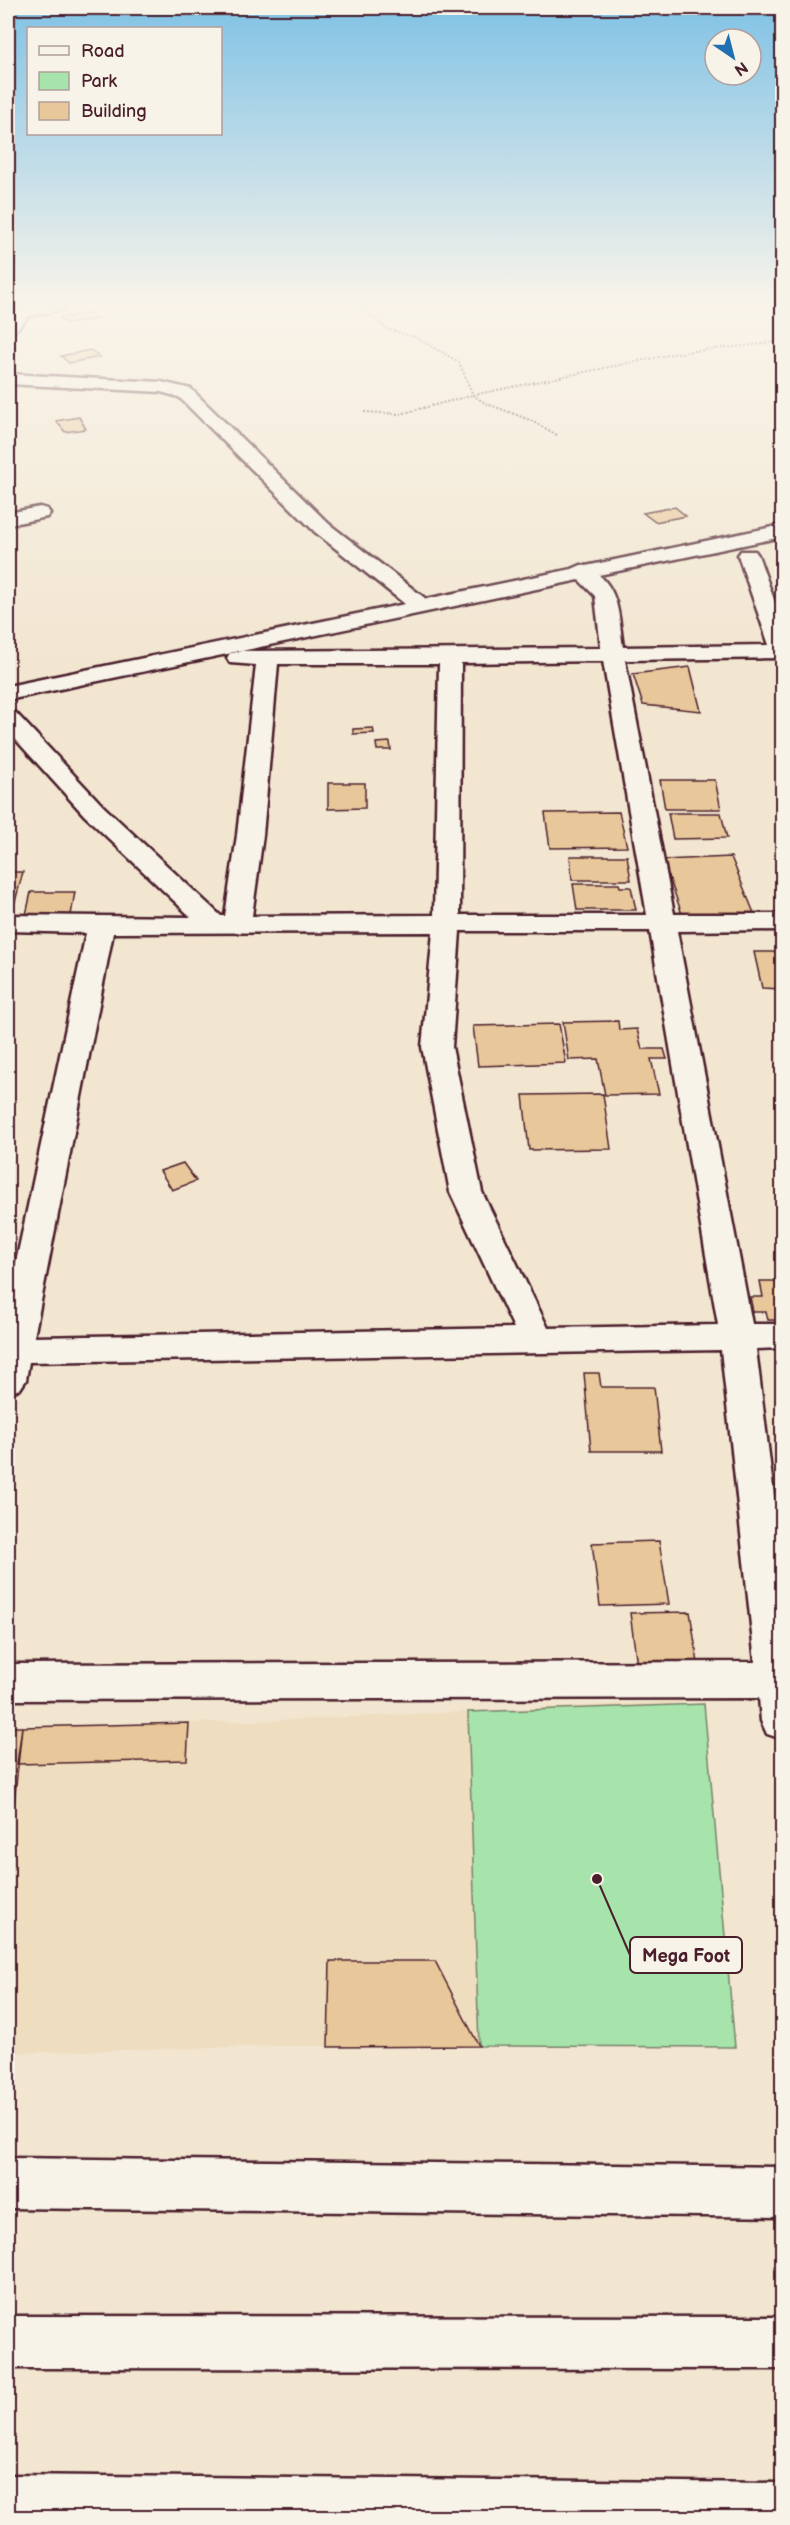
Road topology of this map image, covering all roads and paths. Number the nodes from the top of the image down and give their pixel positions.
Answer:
1 (216, 424) edge
2 (538, 424) edge
3 (557, 435) dead end
4 (40, 513) dead end
5 (8, 519) edge
6 (783, 531) edge
7 (748, 555) dead end
8 (581, 572) junction
9 (420, 605) junction
10 (783, 651) edge
11 (613, 654) junction
12 (450, 657) junction
13 (167, 658) junction
14 (268, 658) junction
15 (8, 693) edge
16 (8, 718) edge
17 (783, 922) edge
18 (8, 923) edge
19 (661, 923) junction
20 (447, 924) junction
21 (101, 925) junction
22 (226, 925) junction
23 (737, 1336) junction
24 (783, 1336) edge
25 (537, 1340) junction
26 (9, 1360) edge
27 (778, 1680) junction
28 (8, 1683) edge
29 (783, 1721) edge
30 (8, 2183) edge
31 (783, 2192) edge
32 (8, 2342) edge
33 (783, 2343) edge
34 (8, 2503) edge
35 (783, 2511) edge

1 - 9 street
2 - 3 path
4 - 5 street
6 - 8 street
7 - 10 street
8 - 9 street
8 - 11 street
9 - 13 street
10 - 11 street
11 - 12 street
11 - 19 street
12 - 14 street
12 - 20 street
13 - 14 street
13 - 15 street
14 - 22 street
16 - 22 street
17 - 19 street
18 - 21 street
19 - 20 street
19 - 23 street
20 - 22 street
20 - 25 street
21 - 22 street
21 - 26 street
23 - 24 street
23 - 25 street
23 - 27 street
25 - 26 street
27 - 28 street
27 - 29 street
30 - 31 street
32 - 33 street
34 - 35 street

